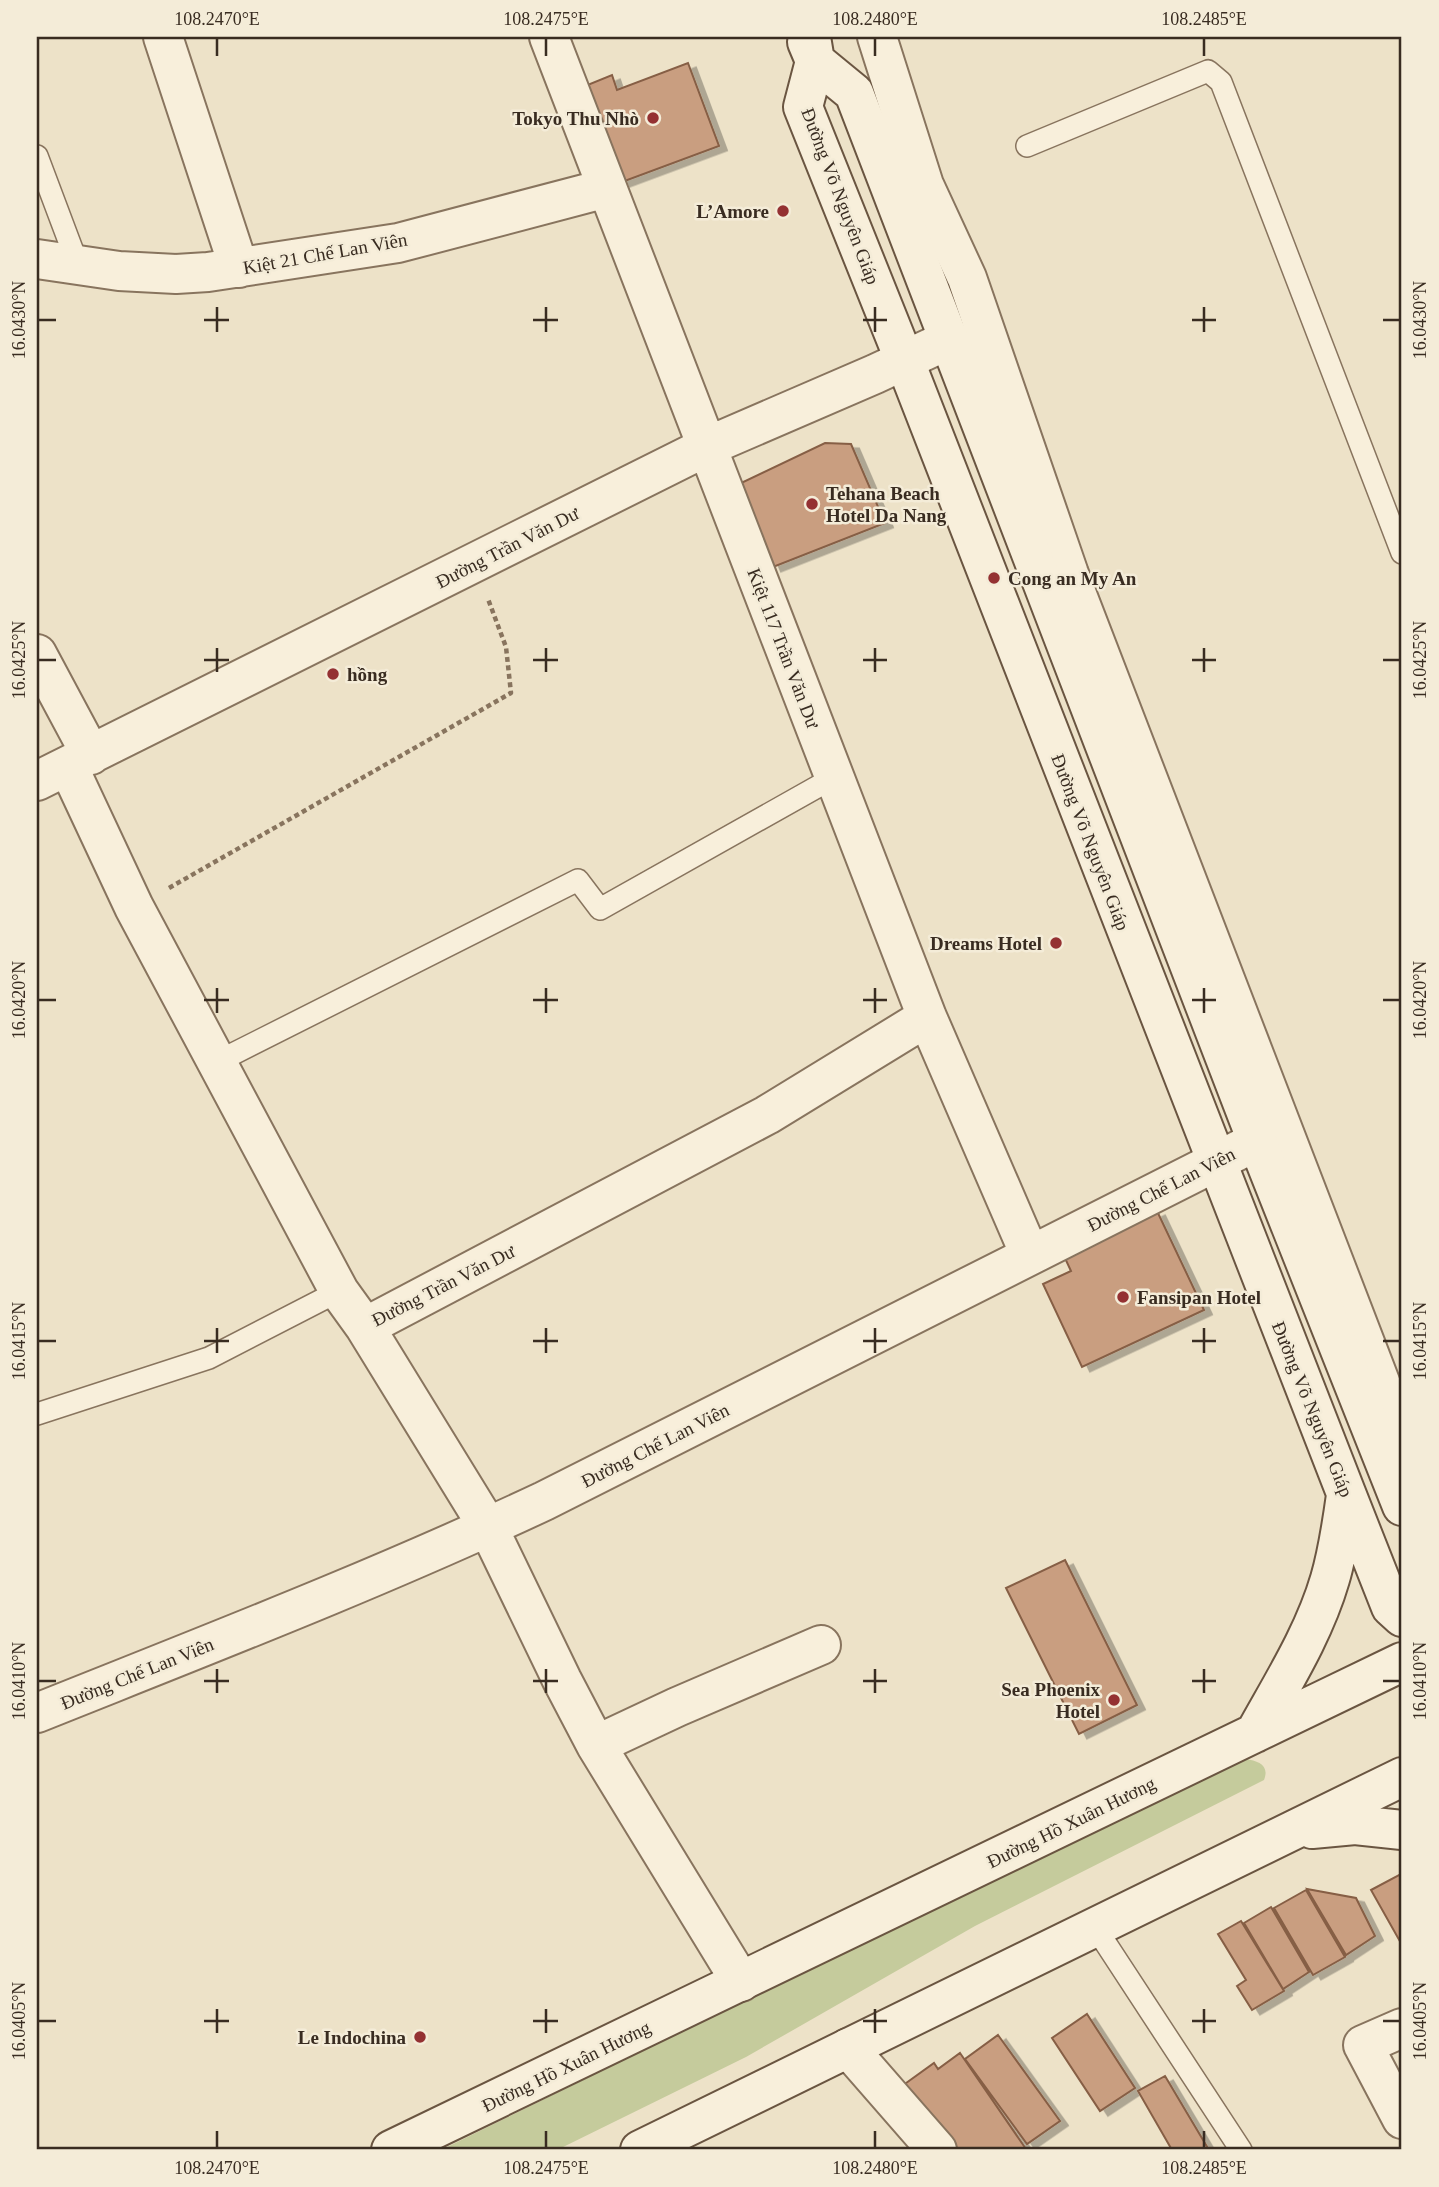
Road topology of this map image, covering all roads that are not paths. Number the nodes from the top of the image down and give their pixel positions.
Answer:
1 (163, 37) edge
2 (549, 37) edge
3 (877, 37) edge
4 (810, 45) edge
5 (1027, 146) dead end
6 (37, 156) edge
7 (607, 188) junction
8 (37, 260) edge
9 (78, 265) junction
10 (239, 268) junction
11 (950, 339) junction
12 (904, 359) junction
13 (706, 447) junction
14 (1402, 553) edge
15 (37, 654) edge
16 (65, 768) edge
17 (833, 778) junction
18 (927, 1017) junction
19 (217, 1062) junction
20 (1257, 1140) junction
21 (1216, 1162) junction
22 (1030, 1255) junction
23 (339, 1291) junction
24 (365, 1327) junction
25 (37, 1414) edge
26 (1402, 1439) edge
27 (1346, 1493) junction
28 (1402, 1506) edge
29 (488, 1527) junction
30 (1402, 1617) edge
31 (821, 1645) dead end
32 (1402, 1662) edge
33 (37, 1713) edge
34 (1255, 1733) junction
35 (596, 1745) junction
36 (1402, 1777) edge
37 (1402, 1830) edge
38 (1292, 1831) junction
39 (1095, 1927) junction
40 (741, 1982) junction
41 (1402, 2028) edge
42 (848, 2049) junction
43 (1402, 2119) edge
44 (391, 2150) edge
45 (640, 2150) edge
46 (937, 2150) edge
47 (1241, 2150) edge

1 - 10 street
2 - 7 street, Kiệt 117 Trần Văn Dư
3 - 26 street
4 - 11 street, Đường Võ Nguyên Giáp
4 - 12 street, Đường Võ Nguyên Giáp
5 - 14 lane
6 - 9 lane
7 - 10 street, Kiệt 21 Chế Lan Viên
7 - 13 street, Kiệt 117 Trần Văn Dư
8 - 9 street, Kiệt 21 Chế Lan Viên
9 - 10 street, Kiệt 21 Chế Lan Viên
11 - 12 street, Đường Trần Văn Dư
11 - 20 street, Đường Võ Nguyên Giáp
12 - 13 street, Đường Trần Văn Dư
12 - 21 street, Đường Võ Nguyên Giáp
13 - 16 street, Đường Trần Văn Dư
13 - 17 street, Kiệt 117 Trần Văn Dư
15 - 16 street
16 - 19 street, Đường Trần Văn Dư
17 - 18 street, Kiệt 117 Trần Văn Dư
17 - 19 lane
18 - 22 street, Kiệt 117 Trần Văn Dư
18 - 24 street, Đường Trần Văn Dư
19 - 23 street, Đường Trần Văn Dư
20 - 21 street, Đường Chế Lan Viên
20 - 28 street, Đường Võ Nguyên Giáp
21 - 22 street, Đường Chế Lan Viên
21 - 27 street, Đường Võ Nguyên Giáp
22 - 29 street, Đường Chế Lan Viên
23 - 24 street, Đường Trần Văn Dư
23 - 25 lane
24 - 29 street
27 - 30 street, Đường Võ Nguyên Giáp
27 - 34 street
29 - 33 street, Đường Chế Lan Viên
29 - 35 street
31 - 35 street
32 - 34 street, Đường Hồ Xuân Hương
34 - 40 street, Đường Hồ Xuân Hương
35 - 40 street
36 - 38 street
37 - 38 street
38 - 39 street
39 - 42 street
39 - 47 lane
40 - 44 street, Đường Hồ Xuân Hương
41 - 43 street
42 - 45 street
42 - 46 street

